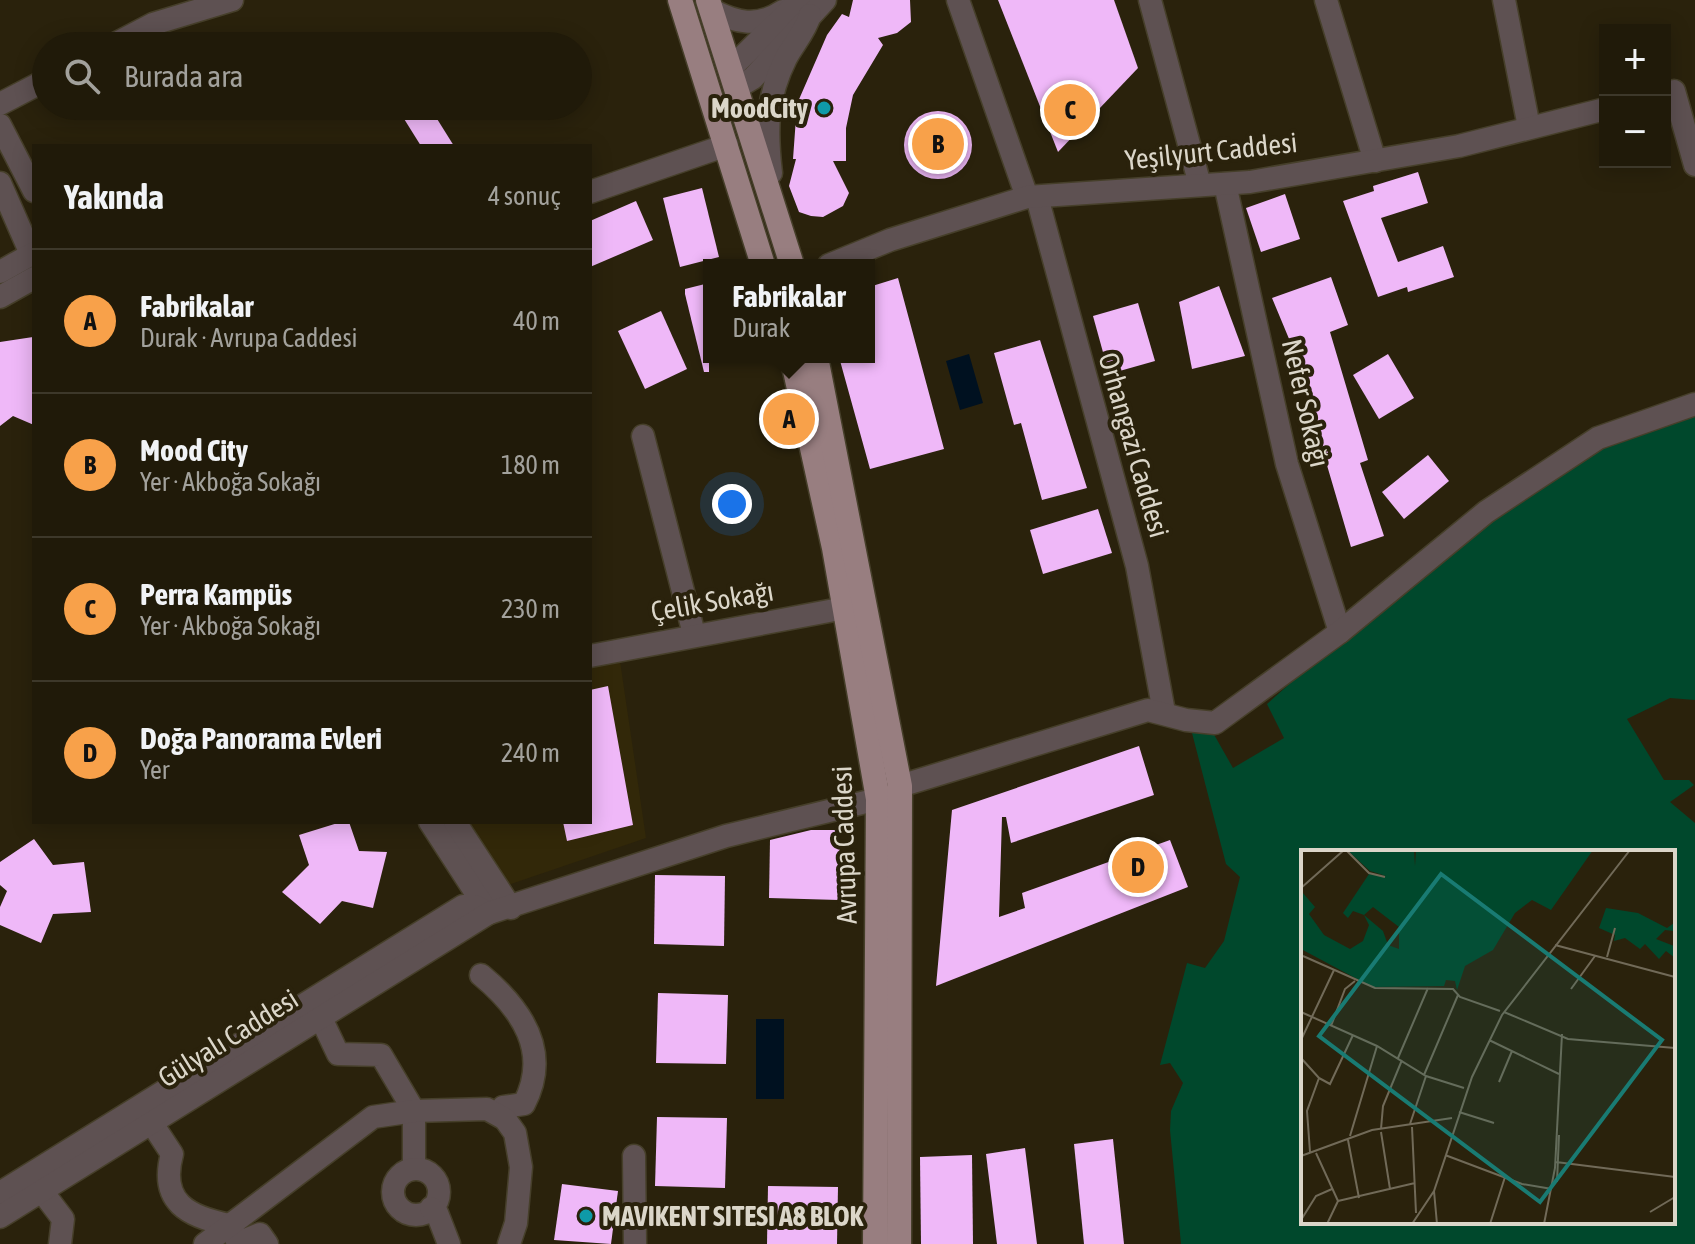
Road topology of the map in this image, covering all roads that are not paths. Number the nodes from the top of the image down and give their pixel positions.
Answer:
1 (232, 0) edge
2 (680, 0) edge
3 (958, 0) edge
4 (1150, 0) edge
5 (1326, 0) edge
6 (1504, 0) edge
7 (709, 4) edge
8 (808, 4) edge
9 (138, 32) edge
10 (734, 77) junction
11 (32, 87) edge
12 (710, 88) junction
13 (1678, 91) edge
14 (0, 104) edge
15 (1599, 110) edge
16 (0, 125) edge
17 (1529, 127) junction
18 (727, 145) junction
19 (1375, 161) junction
20 (1695, 165) edge
21 (0, 183) edge
22 (1225, 184) junction
23 (1200, 185) junction
24 (32, 187) edge
25 (592, 191) edge
26 (1032, 197) junction
27 (771, 202) junction
28 (32, 249) edge
29 (32, 251) edge
30 (761, 259) edge
31 (790, 259) edge
32 (844, 259) edge
33 (0, 272) edge
34 (32, 279) edge
35 (0, 297) edge
36 (793, 363) edge
37 (817, 363) edge
38 (1695, 404) edge
39 (643, 436) dead end
40 (845, 608) junction
41 (1340, 632) junction
42 (694, 634) junction
43 (592, 656) edge
44 (1164, 712) junction
45 (900, 786) junction
46 (878, 799) junction
47 (432, 824) edge
48 (456, 824) edge
49 (500, 910) junction
50 (481, 975) dead end
51 (320, 1016) junction
52 (414, 1111) junction
53 (505, 1119) junction
54 (151, 1122) junction
55 (634, 1156) dead end
56 (414, 1168) junction
57 (41, 1190) junction
58 (0, 1193) edge
59 (431, 1208) junction
60 (0, 1217) edge
61 (230, 1225) junction
62 (60, 1244) edge
63 (205, 1244) edge
64 (267, 1244) edge
65 (449, 1244) edge
66 (509, 1244) edge
67 (635, 1244) edge
68 (875, 1244) edge
69 (899, 1244) edge

1 - 9 street
2 - 12 main road
3 - 26 street, Orhangazi Caddesi
4 - 23 street
5 - 19 street
6 - 17 street
7 - 8 street
7 - 10 main road
8 - 10 street
8 - 27 street
10 - 12 main road
10 - 27 main road
11 - 14 street
12 - 18 main road
13 - 20 street
15 - 17 street, Yeşilyurt Caddesi
16 - 24 street
17 - 19 street, Yeşilyurt Caddesi
18 - 25 street
18 - 30 main road
19 - 22 street, Yeşilyurt Caddesi
21 - 28 street
22 - 23 street, Yeşilyurt Caddesi
22 - 41 street, Nefer Sokağı
23 - 26 street, Yeşilyurt Caddesi
26 - 32 street, Yeşilyurt Caddesi
26 - 44 street, Orhangazi Caddesi
27 - 31 main road
29 - 33 street
34 - 35 street
36 - 40 main road, Avrupa Caddesi
37 - 45 main road, Avrupa Caddesi
38 - 41 street
39 - 42 street
40 - 42 street, Çelik Sokağı
40 - 46 main road, Avrupa Caddesi
41 - 44 street
42 - 43 street, Çelik Sokağı
44 - 45 street
45 - 69 main road, Avrupa Caddesi
46 - 49 street, Gülyalı Caddesi
46 - 68 main road, Avrupa Caddesi
47 - 49 street
48 - 49 street
49 - 51 street, Gülyalı Caddesi
49 - 58 street, Gülyalı Caddesi
50 - 53 street
51 - 52 street
51 - 54 street, Gülyalı Caddesi
52 - 53 street
52 - 56 street
52 - 61 street
53 - 66 street
54 - 57 street, Gülyalı Caddesi
54 - 61 street
55 - 67 street
56 - 59 street
56 - 59 street
57 - 60 street, Gülyalı Caddesi
57 - 62 street
59 - 65 street
61 - 63 street
61 - 64 street

